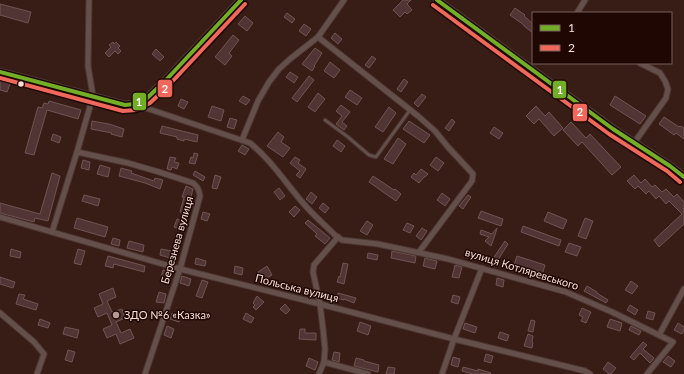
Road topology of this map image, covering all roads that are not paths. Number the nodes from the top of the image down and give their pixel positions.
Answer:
1 (89, 0) edge
2 (241, 0) edge
3 (344, 0) edge
4 (437, 0) edge
5 (585, 0) edge
6 (578, 12) edge
7 (318, 37) junction
8 (642, 64) edge
9 (0, 72) edge
10 (92, 96) junction
11 (134, 104) junction
12 (410, 110) junction
13 (325, 120) dead end
14 (242, 140) junction
15 (634, 143) junction
16 (76, 152) junction
17 (684, 177) edge
18 (0, 217) edge
19 (52, 232) junction
20 (338, 237) junction
21 (419, 252) junction
22 (482, 268) junction
23 (180, 269) junction
24 (684, 289) edge
25 (320, 304) junction
26 (0, 313) edge
27 (658, 335) junction
28 (454, 339) junction
29 (324, 362) junction
30 (37, 374) edge
31 (145, 374) edge
32 (319, 374) edge
33 (368, 374) edge
34 (442, 374) edge
35 (590, 374) edge
36 (647, 374) edge

1 - 10 street
2 - 11 main road
3 - 7 street
4 - 15 main road
5 - 6 street
7 - 12 street
7 - 14 street
8 - 15 street
9 - 10 main road
10 - 11 main road
10 - 16 street
11 - 14 street
12 - 13 lane
12 - 21 street
14 - 20 street
15 - 17 main road
16 - 19 street
16 - 23 street, Березнева вулиця
18 - 19 street, Польська вулиця
19 - 23 street, Польська вулиця
20 - 21 street, вулиця Котляревського
20 - 25 street
21 - 22 street, вулиця Котляревського
22 - 27 street, вулиця Котляревського
22 - 28 street
23 - 25 street, Польська вулиця
23 - 31 street, Березнева вулиця
24 - 27 street
25 - 28 street, Польська вулиця
25 - 29 street
26 - 30 street
27 - 36 street, вулиця Котляревського
28 - 34 street
28 - 35 street, Польська вулиця
29 - 32 street
29 - 33 street

